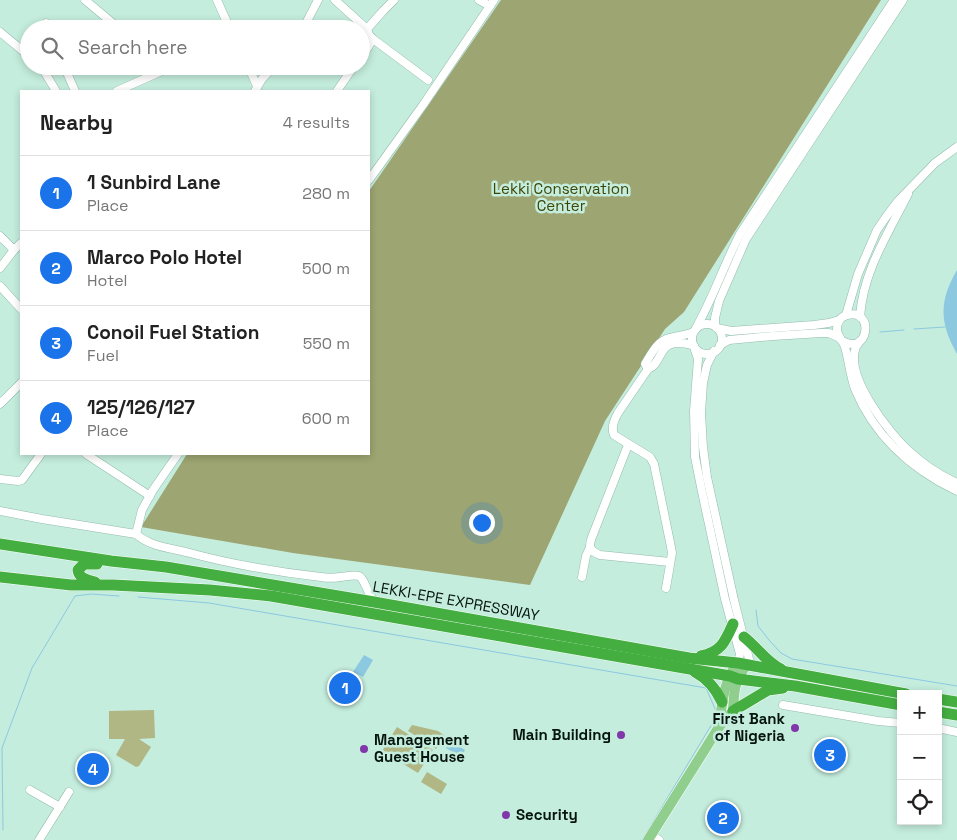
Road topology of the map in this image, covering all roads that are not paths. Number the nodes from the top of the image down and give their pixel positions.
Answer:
1 (85, 0) edge
2 (217, 0) edge
3 (318, 0) edge
4 (334, 0) edge
5 (394, 0) edge
6 (479, 0) edge
7 (894, 0) edge
8 (903, 0) edge
9 (492, 3) edge
10 (106, 20) edge
11 (226, 20) edge
12 (308, 20) edge
13 (357, 20) edge
14 (370, 27) edge
15 (0, 32) edge
16 (370, 35) edge
17 (373, 39) junction
18 (370, 44) edge
19 (20, 49) edge
20 (46, 75) edge
21 (68, 75) edge
22 (153, 75) edge
23 (251, 75) edge
24 (266, 75) edge
25 (348, 75) edge
26 (428, 80) dead end
27 (256, 89) edge
28 (55, 90) edge
29 (75, 90) edge
30 (119, 90) edge
31 (339, 90) edge
32 (957, 146) edge
33 (370, 179) edge
34 (911, 188) junction
35 (0, 236) edge
36 (20, 245) edge
37 (14, 250) junction
38 (0, 268) edge
39 (0, 286) edge
40 (20, 308) edge
41 (860, 317) junction
42 (842, 318) junction
43 (716, 327) junction
44 (695, 330) junction
45 (841, 339) junction
46 (860, 341) junction
47 (694, 346) junction
48 (717, 348) junction
49 (648, 369) junction
50 (20, 384) edge
51 (0, 404) edge
52 (628, 445) junction
53 (40, 455) edge
54 (88, 455) edge
55 (177, 455) edge
56 (0, 479) edge
57 (957, 483) edge
58 (957, 491) edge
59 (150, 496) junction
60 (0, 511) edge
61 (136, 534) junction
62 (0, 544) edge
63 (590, 547) junction
64 (128, 562) junction
65 (670, 562) junction
66 (582, 577) dead end
67 (0, 578) edge
68 (365, 583) junction
69 (113, 586) junction
70 (666, 588) dead end
71 (355, 598) junction
72 (374, 602) junction
73 (733, 624) junction
74 (744, 637) junction
75 (645, 661) junction
76 (690, 664) junction
77 (738, 671) junction
78 (787, 672) junction
79 (795, 686) junction
80 (860, 686) junction
81 (897, 692) edge
82 (942, 700) edge
83 (722, 702) junction
84 (957, 702) edge
85 (897, 704) edge
86 (783, 705) dead end
87 (733, 712) junction
88 (942, 713) edge
89 (957, 715) edge
90 (897, 723) edge
91 (719, 727) junction
92 (942, 729) edge
93 (957, 732) edge
94 (30, 790) dead end
95 (69, 792) dead end
96 (60, 807) junction
97 (653, 838) edge
98 (39, 840) edge

1 - 10 street
2 - 11 street
3 - 12 street
4 - 13 street
5 - 14 street
6 - 9 street
7 - 44 street
8 - 43 street
9 - 33 street
15 - 19 street
16 - 17 street
17 - 18 street
17 - 26 street
20 - 28 street
21 - 29 street
22 - 30 street
23 - 27 street
24 - 27 street
25 - 31 street
32 - 34 street
34 - 41 street
34 - 42 street
35 - 37 street
36 - 37 street
37 - 38 street
39 - 40 street
41 - 42 street
41 - 46 street
42 - 43 street
42 - 45 street
43 - 44 street
43 - 48 street
44 - 47 street
44 - 49 street
45 - 46 street
45 - 48 street
45 - 58 street
46 - 57 street
47 - 48 street
47 - 49 street
47 - 73 street
48 - 74 street
49 - 52 street
50 - 51 street
52 - 63 street
52 - 65 street
53 - 56 street
54 - 59 street
55 - 59 street
59 - 61 street
60 - 61 street
61 - 68 street
62 - 64 highway, LEKKI-EPE EXPRESSWAY
63 - 65 street
63 - 66 street
64 - 69 highway
64 - 71 highway, LEKKI-EPE EXPRESSWAY
65 - 70 street
67 - 69 highway, LEKKI-EPE EXPRESSWAY
68 - 71 street
68 - 72 street
69 - 75 highway, LEKKI-EPE EXPRESSWAY
71 - 72 highway, LEKKI-EPE EXPRESSWAY
72 - 76 highway, LEKKI-EPE EXPRESSWAY
73 - 76 highway
73 - 77 street
74 - 77 street
74 - 78 highway
75 - 76 highway, LEKKI-EPE EXPRESSWAY
75 - 77 highway
76 - 77 highway, LEKKI-EPE EXPRESSWAY
76 - 83 highway
77 - 78 highway, LEKKI-EPE EXPRESSWAY
77 - 79 highway, LEKKI-EPE EXPRESSWAY
77 - 80 highway
77 - 83 main road
77 - 87 main road
78 - 80 highway, LEKKI-EPE EXPRESSWAY
79 - 85 highway, LEKKI-EPE EXPRESSWAY
79 - 87 highway
80 - 81 highway, LEKKI-EPE EXPRESSWAY
82 - 84 highway
83 - 91 main road
86 - 90 street
87 - 91 main road
88 - 89 highway
91 - 97 main road
92 - 93 street
94 - 96 street
95 - 96 street
96 - 98 street

